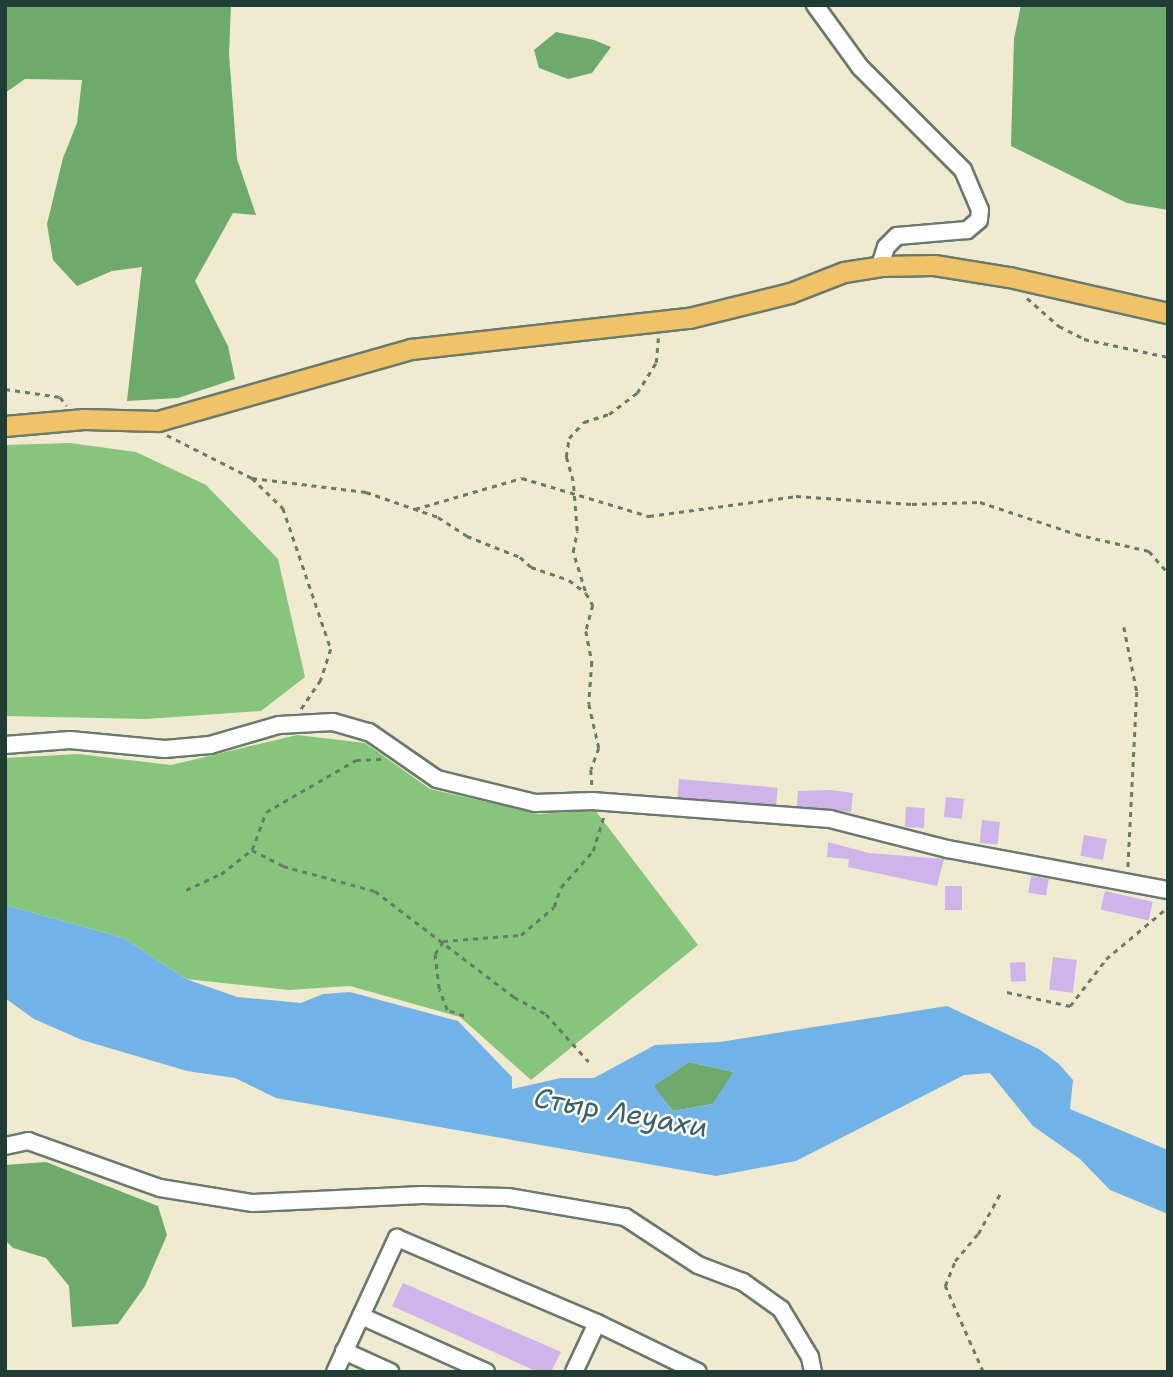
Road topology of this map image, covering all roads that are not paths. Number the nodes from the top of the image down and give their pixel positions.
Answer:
1 (815, 5) edge
2 (880, 266) junction
3 (1168, 313) edge
4 (5, 426) edge
5 (5, 746) edge
6 (1168, 890) edge
7 (5, 1146) edge
8 (360, 1317) junction
9 (597, 1323) junction
10 (344, 1351) junction
11 (335, 1372) edge
12 (390, 1372) edge
13 (486, 1372) edge
14 (574, 1372) edge
15 (698, 1372) edge
16 (813, 1372) edge

1 - 2 street
2 - 3 main road
2 - 4 main road
5 - 6 street
7 - 16 street
8 - 9 street
8 - 10 street
8 - 13 street
9 - 14 street
9 - 15 street
10 - 11 street
10 - 12 street

